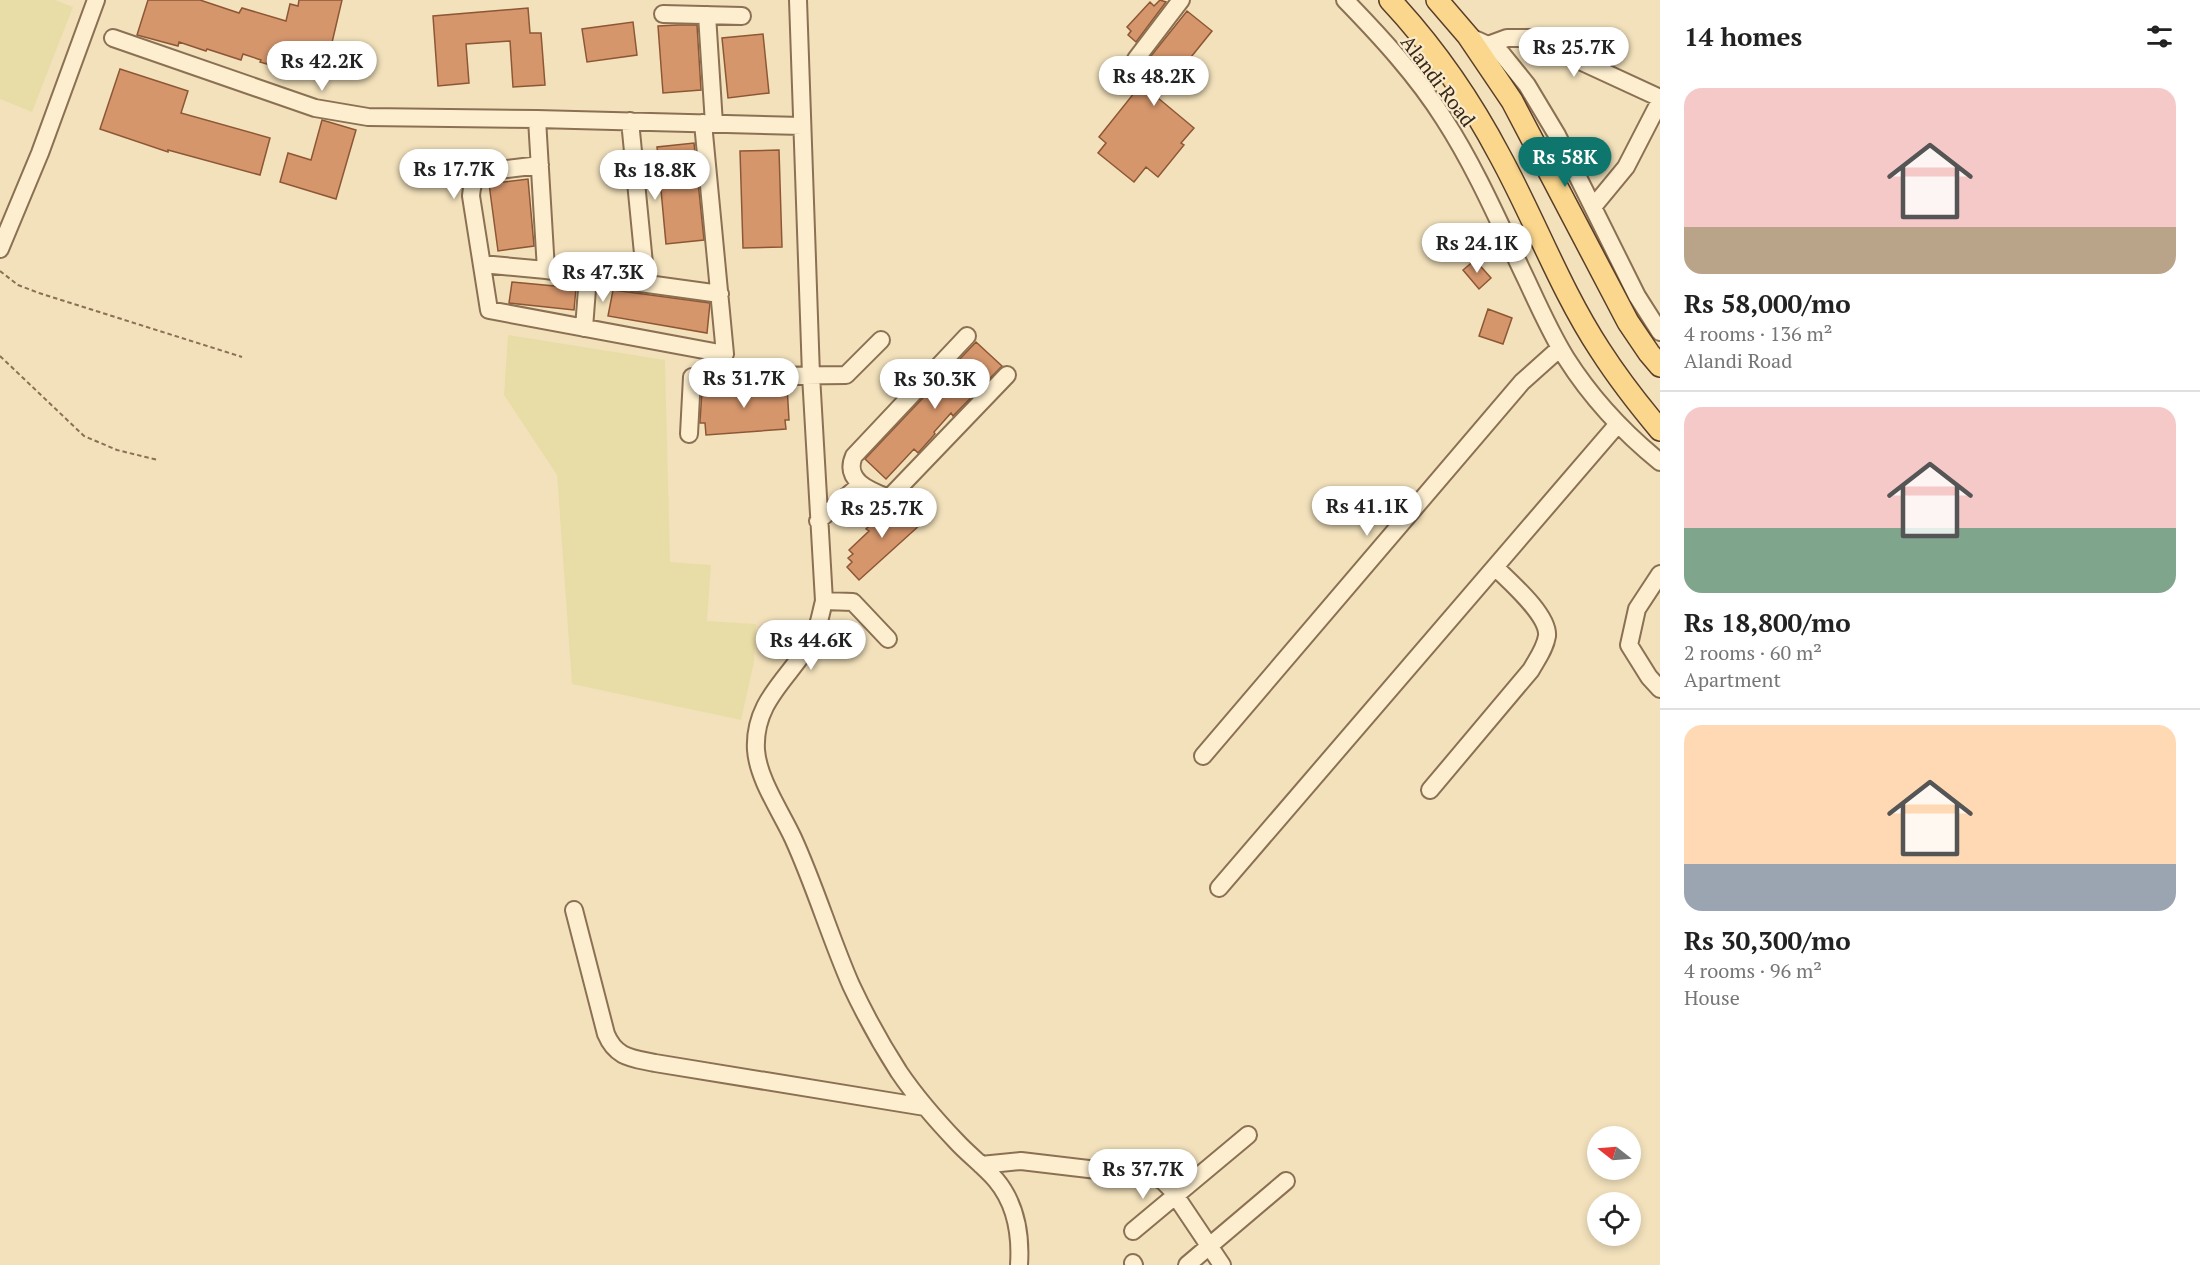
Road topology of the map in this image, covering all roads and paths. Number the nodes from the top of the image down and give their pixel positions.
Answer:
1 (96, 0) edge
2 (798, 0) edge
3 (1181, 0) edge
4 (1345, 0) edge
5 (1390, 0) edge
6 (1437, 0) edge
7 (663, 14) dead end
8 (707, 15) junction
9 (742, 16) dead end
10 (1468, 36) junction
11 (113, 38) dead end
12 (1488, 45) junction
13 (1136, 59) dead end
14 (1660, 100) edge
15 (537, 119) junction
16 (630, 122) junction
17 (709, 124) junction
18 (801, 126) junction
19 (540, 165) junction
20 (1593, 207) junction
21 (0, 249) edge
22 (482, 264) junction
23 (546, 270) junction
24 (0, 271) edge
25 (588, 276) junction
26 (646, 284) junction
27 (720, 294) junction
28 (584, 328) junction
29 (1660, 332) edge
30 (967, 336) dead end
31 (881, 340) dead end
32 (1560, 348) junction
33 (0, 356) edge
34 (242, 357) dead end
35 (1660, 366) edge
36 (811, 375) junction
37 (1007, 375) dead end
38 (1617, 425) junction
39 (1660, 430) edge
40 (689, 434) dead end
41 (158, 460) dead end
42 (1660, 462) edge
43 (861, 484) junction
44 (819, 521) junction
45 (1495, 567) junction
46 (1660, 574) edge
47 (824, 601) junction
48 (888, 639) dead end
49 (1660, 689) edge
50 (1203, 756) dead end
51 (1430, 790) dead end
52 (1219, 888) dead end
53 (574, 910) dead end
54 (925, 1107) junction
55 (1248, 1135) dead end
56 (981, 1165) junction
57 (1286, 1181) dead end
58 (1175, 1196) junction
59 (1133, 1231) dead end
60 (1209, 1246) junction
61 (1019, 1265) edge
62 (1187, 1265) edge
63 (1222, 1265) edge

1 - 21 street
2 - 18 street
3 - 13 street
4 - 32 street, Alandi Road
5 - 39 main road
6 - 10 main road
7 - 8 street
8 - 9 street
8 - 17 street
10 - 12 street
10 - 35 main road
11 - 15 street
12 - 14 street
12 - 20 street
14 - 20 street
15 - 16 street
15 - 19 street
16 - 17 street
16 - 26 street
17 - 18 street
17 - 27 street
18 - 36 street
19 - 22 street
19 - 23 street
20 - 29 street
22 - 23 street
22 - 28 street
23 - 25 street
24 - 34 path
25 - 26 street
25 - 28 street
26 - 27 street
27 - 28 street
30 - 43 street
31 - 36 street
32 - 38 street, Alandi Road
32 - 50 street
33 - 41 path
36 - 40 street
36 - 44 street
37 - 43 street
38 - 42 street, Alandi Road
38 - 45 street
43 - 44 street
44 - 47 street
45 - 51 street
45 - 52 street
46 - 49 street
47 - 48 street
47 - 54 street
53 - 54 street
54 - 56 street
55 - 58 street
56 - 58 street
56 - 61 street
57 - 60 street
58 - 59 street
58 - 60 street
60 - 62 street
60 - 63 street

